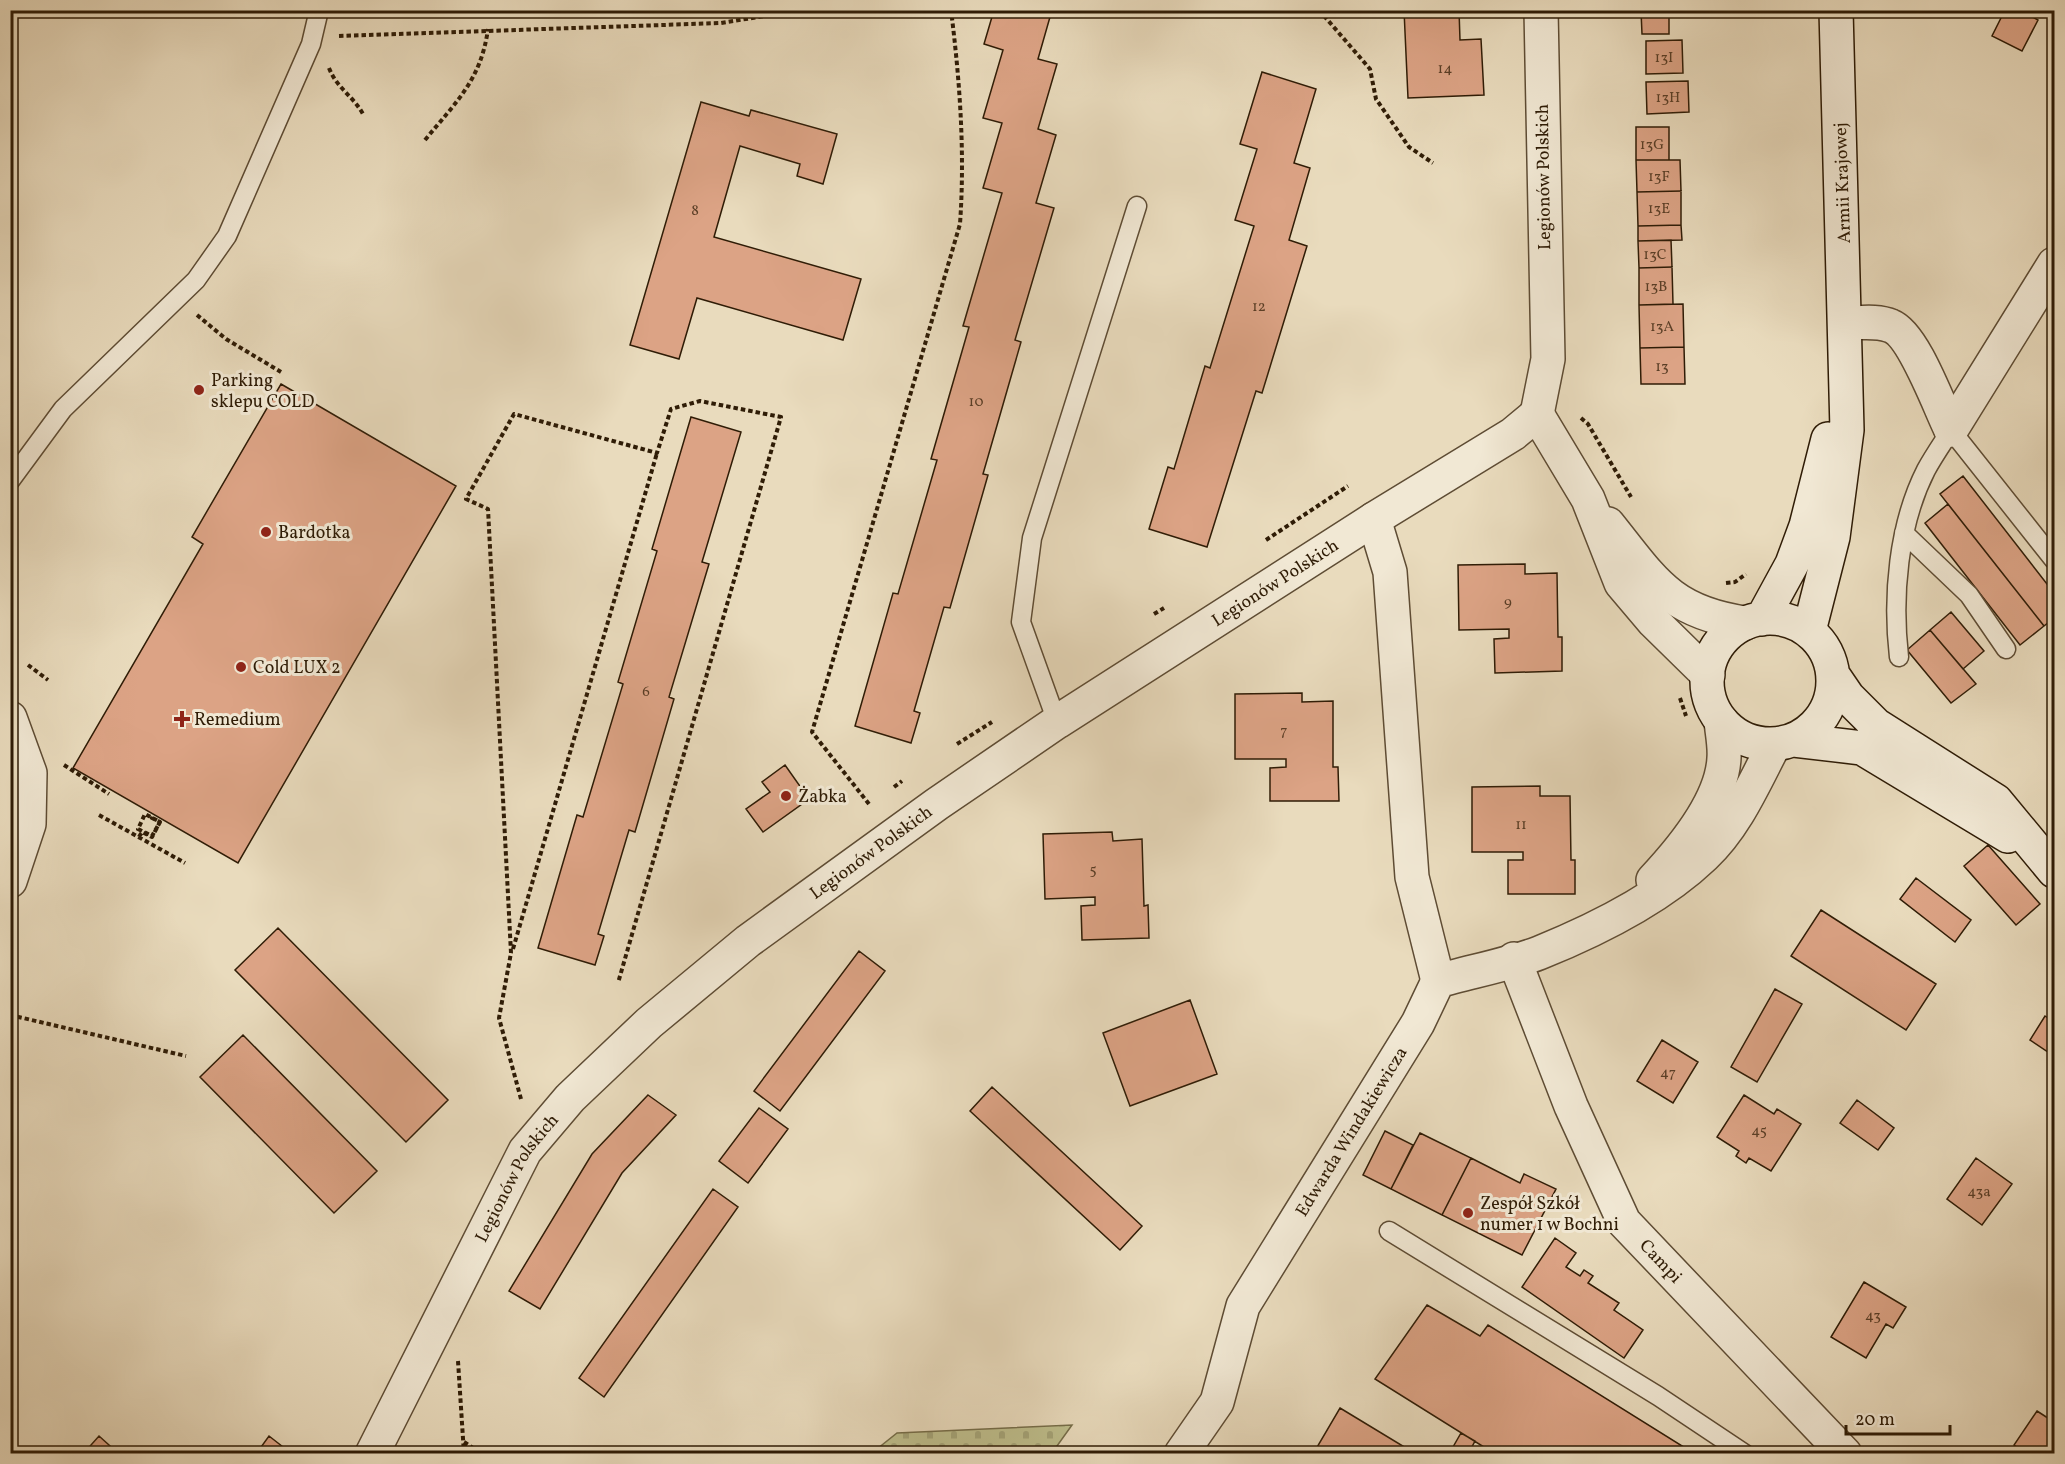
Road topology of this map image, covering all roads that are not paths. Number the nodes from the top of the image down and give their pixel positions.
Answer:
1 (319, 10) edge
2 (1541, 10) edge
3 (1836, 10) edge
4 (1137, 206) dead end
5 (2055, 264) edge
6 (1844, 339) junction
7 (1536, 414) junction
8 (1951, 430) junction
9 (10, 481) edge
10 (1588, 499) junction
11 (1374, 519) junction
12 (1904, 533) junction
13 (2055, 560) edge
14 (1753, 621) junction
15 (1809, 631) junction
16 (2006, 649) dead end
17 (1899, 657) dead end
18 (1708, 675) junction
19 (1833, 675) junction
20 (10, 718) edge
21 (1057, 722) junction
22 (1705, 722) junction
23 (1784, 742) junction
24 (2050, 865) edge
25 (10, 881) edge
26 (1618, 915) junction
27 (1514, 959) junction
28 (1438, 981) junction
29 (1389, 1231) dead end
30 (372, 1454) edge
31 (1180, 1454) edge
32 (1745, 1454) edge
33 (1845, 1454) edge

1 - 9 lane
2 - 7 street, Legionów Polskich
3 - 6 street, Armii Krajowej
4 - 21 lane
5 - 8 street
6 - 8 street
6 - 14 street, Armii Krajowej
6 - 15 street, Armii Krajowej
7 - 10 street
7 - 11 street, Legionów Polskich
8 - 12 lane
8 - 13 lane
10 - 14 street
10 - 18 street
11 - 21 street, Legionów Polskich
11 - 28 street
12 - 16 lane
12 - 17 lane
14 - 15 street
14 - 18 street
15 - 19 street
18 - 22 street
19 - 23 street
19 - 24 street
20 - 25 street
21 - 30 street, Legionów Polskich
22 - 23 street
22 - 26 street
23 - 24 street
23 - 26 street
26 - 27 street
27 - 28 street
27 - 33 street, Campi
28 - 31 street, Edwarda Windakiewicza
29 - 32 lane

